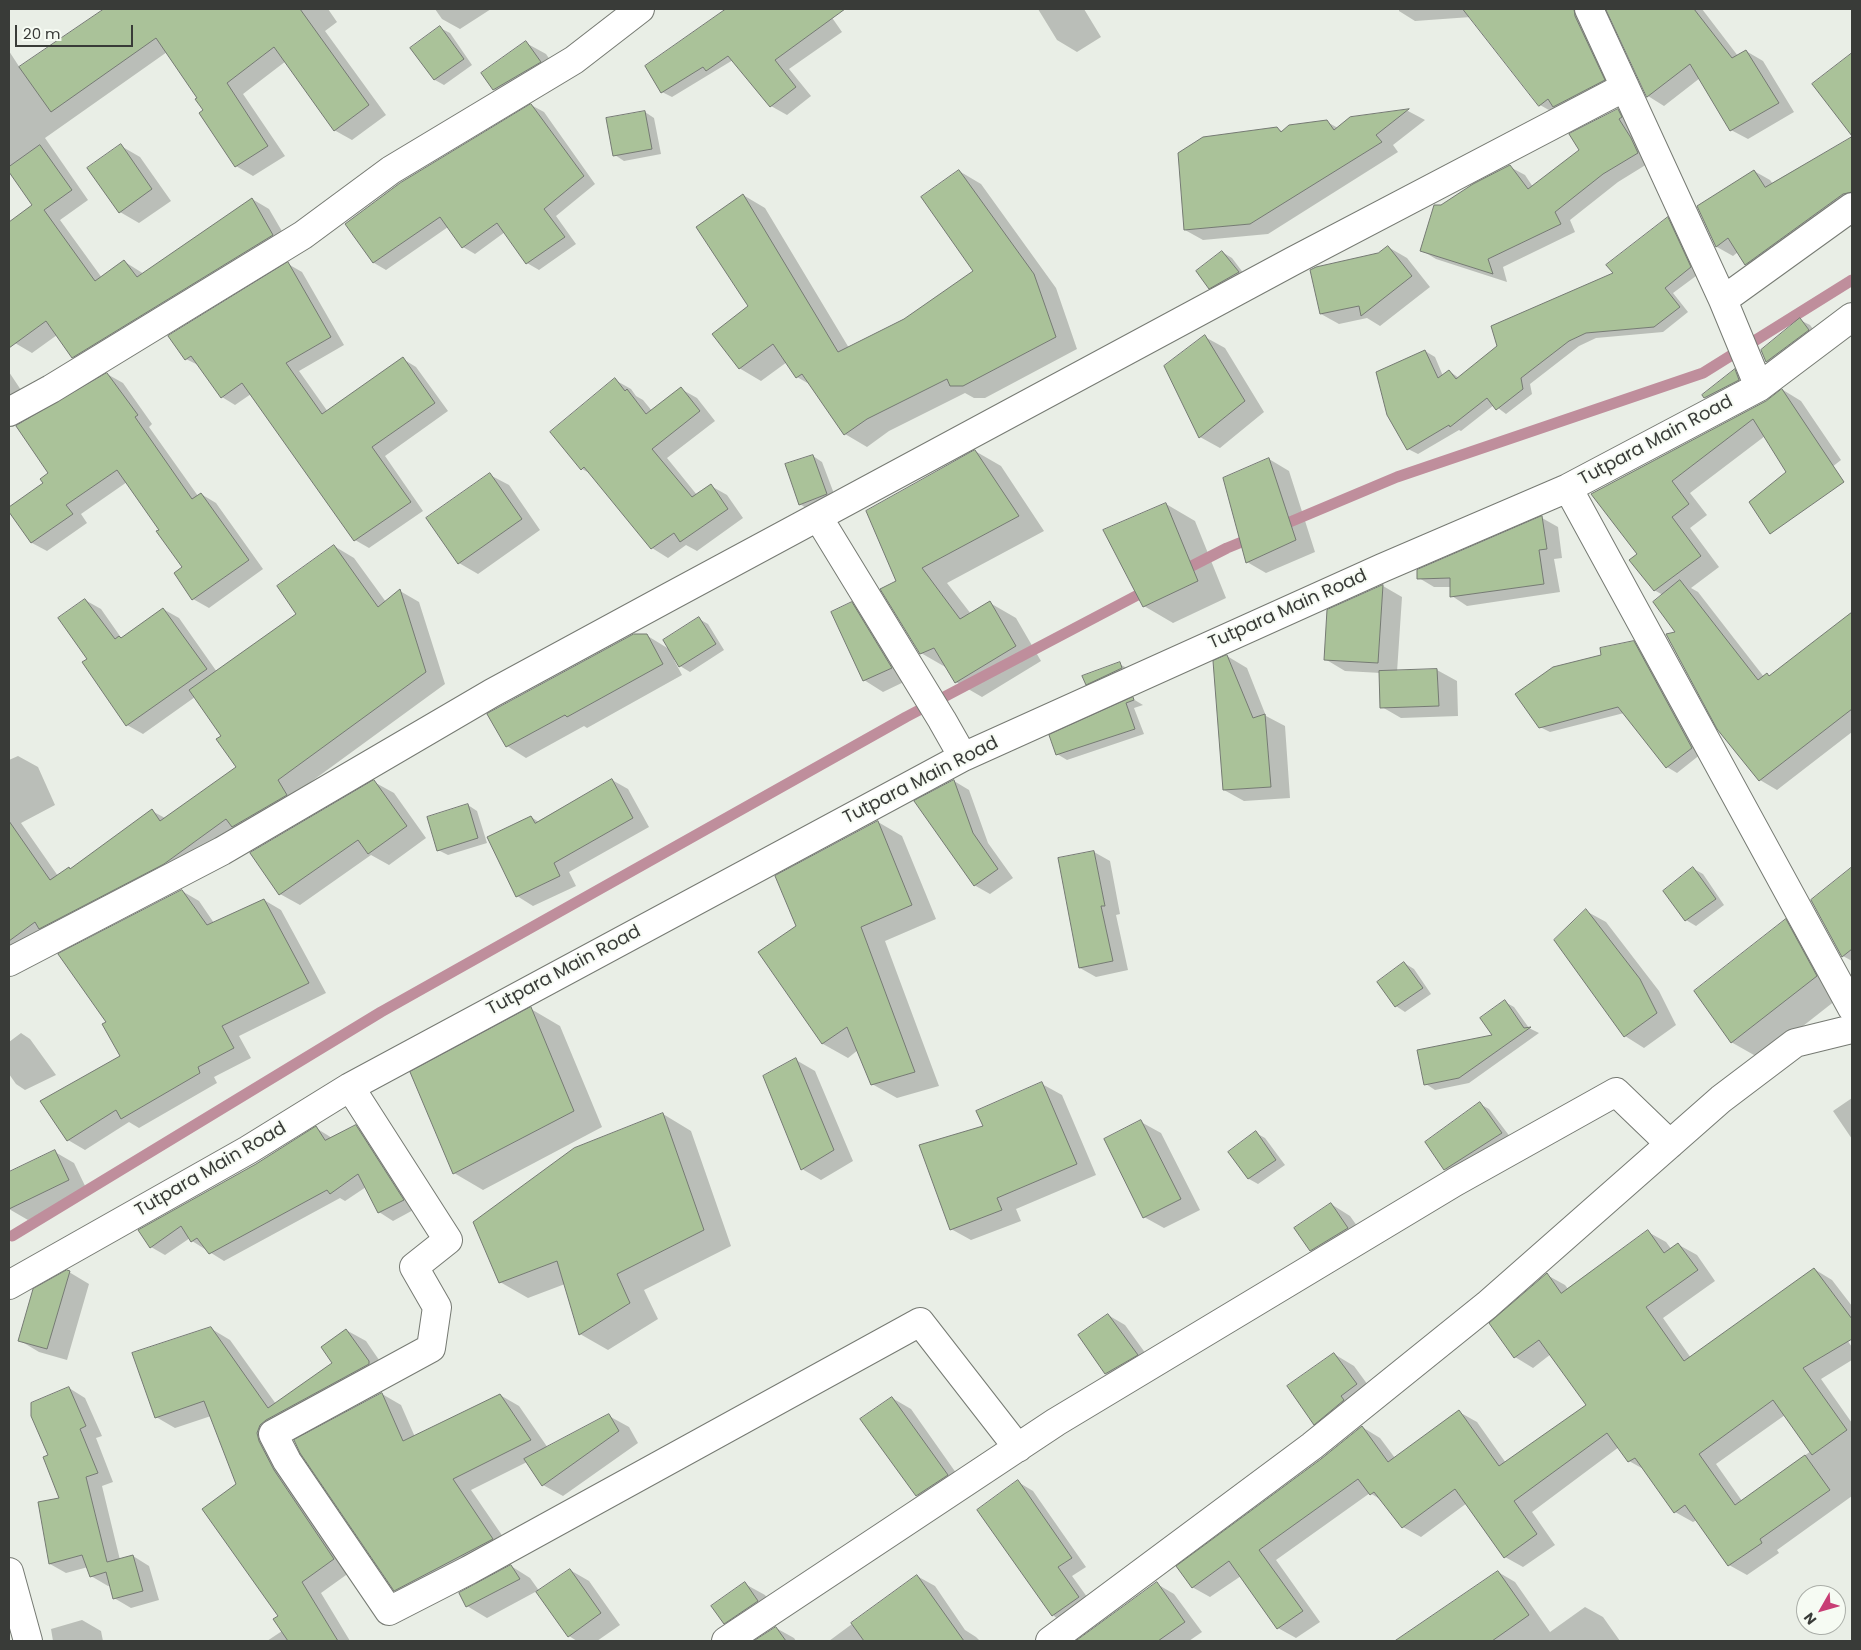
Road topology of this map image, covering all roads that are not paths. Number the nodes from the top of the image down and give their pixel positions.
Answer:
1 (640, 9) edge
2 (1589, 9) edge
3 (1625, 87) junction
4 (1852, 207) edge
5 (1723, 300) junction
6 (1852, 317) edge
7 (1759, 386) junction
8 (9, 412) edge
9 (1568, 488) junction
10 (818, 517) junction
11 (963, 757) junction
12 (9, 962) edge
13 (1852, 1008) edge
14 (1852, 1029) edge
15 (350, 1088) junction
16 (1670, 1144) junction
17 (9, 1285) edge
18 (1018, 1448) junction
19 (9, 1572) edge
20 (28, 1641) edge
21 (726, 1641) edge
22 (1050, 1641) edge

1 - 8 street
2 - 3 street
3 - 5 street
3 - 10 street
4 - 5 street
5 - 7 street
6 - 7 street, Tutpara Main Road
7 - 9 street, Tutpara Main Road
9 - 11 street, Tutpara Main Road
9 - 13 street
10 - 11 street
10 - 12 street
11 - 15 street, Tutpara Main Road
14 - 16 street
15 - 17 street, Tutpara Main Road
15 - 18 street
16 - 18 street
16 - 22 street
18 - 21 street
19 - 20 street

